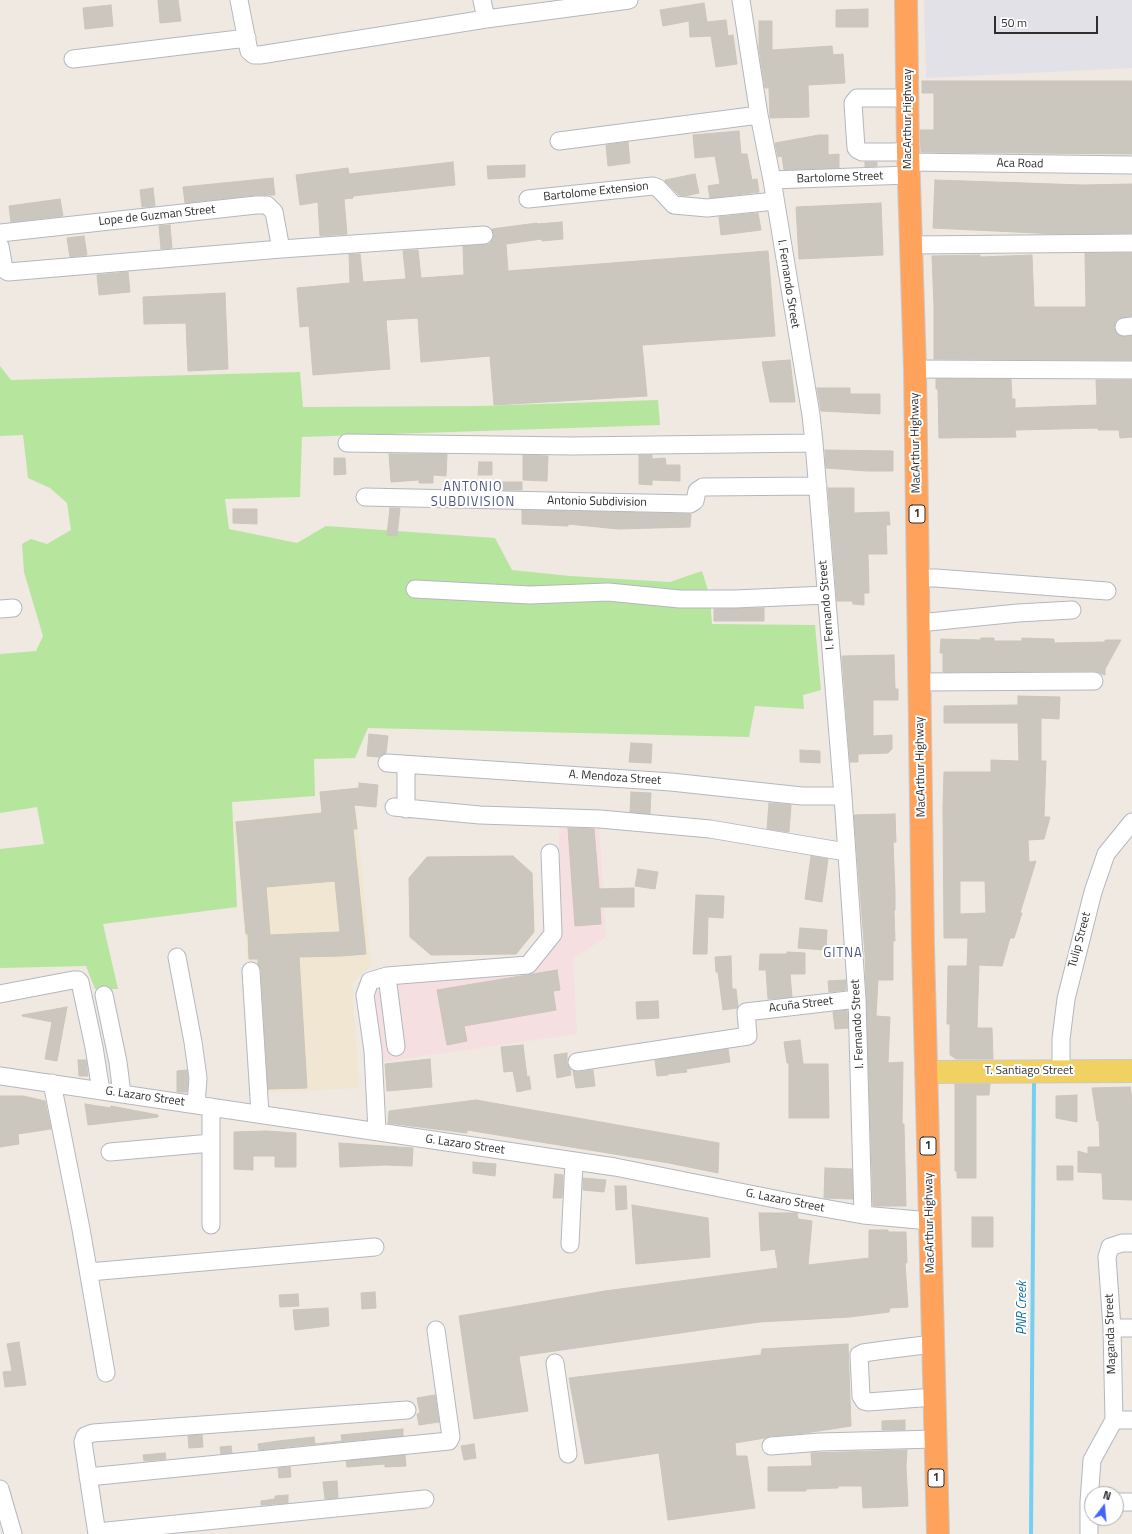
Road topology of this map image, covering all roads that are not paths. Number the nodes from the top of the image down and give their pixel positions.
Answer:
1 (239, 0) edge
2 (482, 0) edge
3 (629, 0) edge
4 (741, 0) edge
5 (906, 0) edge
6 (486, 19) junction
7 (247, 38) junction
8 (72, 60) dead end
9 (908, 98) junction
10 (759, 115) junction
11 (559, 141) dead end
12 (908, 163) junction
13 (1132, 166) edge
14 (772, 180) junction
15 (528, 199) dead end
16 (775, 201) junction
17 (0, 233) edge
18 (484, 235) dead end
19 (1132, 243) edge
20 (911, 245) junction
21 (0, 246) edge
22 (281, 249) junction
23 (915, 369) junction
24 (1132, 370) edge
25 (347, 442) dead end
26 (814, 443) junction
27 (818, 486) junction
28 (365, 497) dead end
29 (918, 578) junction
30 (415, 589) dead end
31 (1107, 591) dead end
32 (826, 595) junction
33 (1072, 610) dead end
34 (919, 623) junction
35 (1094, 681) dead end
36 (919, 682) junction
37 (387, 763) dead end
38 (406, 765) junction
39 (842, 796) junction
40 (1132, 822) edge
41 (1114, 843) junction
42 (1132, 843) edge
43 (846, 852) junction
44 (550, 853) dead end
45 (177, 957) dead end
46 (251, 971) dead end
47 (387, 976) junction
48 (0, 994) edge
49 (104, 996) dead end
50 (857, 999) junction
51 (396, 1047) dead end
52 (577, 1062) dead end
53 (1061, 1070) junction
54 (1132, 1071) edge
55 (926, 1072) junction
56 (0, 1076) edge
57 (52, 1083) junction
58 (101, 1091) junction
59 (122, 1094) junction
60 (204, 1106) junction
61 (260, 1114) junction
62 (377, 1131) junction
63 (211, 1143) junction
64 (110, 1152) dead end
65 (574, 1161) junction
66 (863, 1215) junction
67 (930, 1221) junction
68 (211, 1225) dead end
69 (1132, 1243) edge
70 (570, 1244) dead end
71 (375, 1247) dead end
72 (89, 1272) junction
73 (1112, 1328) junction
74 (1132, 1328) edge
75 (436, 1330) dead end
76 (933, 1344) junction
77 (555, 1363) dead end
78 (106, 1373) dead end
79 (934, 1397) junction
80 (407, 1410) dead end
81 (1114, 1420) junction
82 (1132, 1420) edge
83 (935, 1439) junction
84 (771, 1446) dead end
85 (568, 1454) dead end
86 (88, 1477) junction
87 (1091, 1486) edge
88 (2, 1499) edge
89 (425, 1499) dead end
90 (97, 1533) edge
91 (13, 1534) edge
92 (938, 1534) edge

1 - 7 street
2 - 6 street
3 - 6 street
4 - 10 street, I. Fernando Street
5 - 9 highway, MacArthur Highway / 1
6 - 7 street
7 - 8 street
9 - 12 highway, MacArthur Highway / 1
9 - 12 street
10 - 11 street
10 - 14 street, I. Fernando Street
12 - 13 street, Aca Road
12 - 14 street, Bartolome Street
12 - 20 highway, MacArthur Highway / 1
14 - 16 street, I. Fernando Street
15 - 16 street, Bartolome Extension
16 - 26 street, I. Fernando Street
17 - 22 street, Lope de Guzman Street
18 - 22 street
19 - 20 street
20 - 23 highway, MacArthur Highway / 1
21 - 22 street
23 - 24 street
23 - 29 highway, MacArthur Highway / 1
25 - 26 street
26 - 27 street, I. Fernando Street
27 - 28 street, Antonio Subdivision
27 - 32 street, I. Fernando Street
29 - 31 street
29 - 34 highway, MacArthur Highway / 1
30 - 32 street
32 - 39 street, I. Fernando Street
33 - 34 street
34 - 36 highway, MacArthur Highway / 1
35 - 36 street
36 - 55 highway, MacArthur Highway / 1
37 - 38 street, A. Mendoza Street
38 - 39 street, A. Mendoza Street
38 - 43 street
39 - 43 street, I. Fernando Street
40 - 41 street, Tulip Street
41 - 42 street
41 - 53 street, Tulip Street
43 - 50 street, I. Fernando Street
44 - 47 street
45 - 60 street
46 - 61 street
47 - 51 street
47 - 62 street
48 - 58 street
49 - 59 street
50 - 52 street, Acuña Street
50 - 66 street, I. Fernando Street
53 - 54 main road, T. Santiago Street
53 - 55 main road, T. Santiago Street
55 - 67 highway, MacArthur Highway / 1
56 - 57 street, G. Lazaro Street
57 - 58 street, G. Lazaro Street
57 - 72 street
58 - 59 street, G. Lazaro Street
59 - 60 street, G. Lazaro Street
60 - 61 street, G. Lazaro Street
60 - 63 street
61 - 62 street, G. Lazaro Street
62 - 65 street, G. Lazaro Street
63 - 64 street
63 - 68 street
65 - 66 street, G. Lazaro Street
65 - 70 street
66 - 67 street, G. Lazaro Street
67 - 76 highway, MacArthur Highway / 1
69 - 73 street, Maganda Street
71 - 72 street
72 - 78 street
73 - 74 street
73 - 81 street, Maganda Street
75 - 86 street
76 - 79 highway, MacArthur Highway / 1
76 - 79 street
77 - 85 street
79 - 83 highway, MacArthur Highway / 1
80 - 86 street
81 - 82 street
81 - 87 street
83 - 84 street
83 - 92 highway, MacArthur Highway / 1
86 - 90 street
88 - 91 street
89 - 90 street

